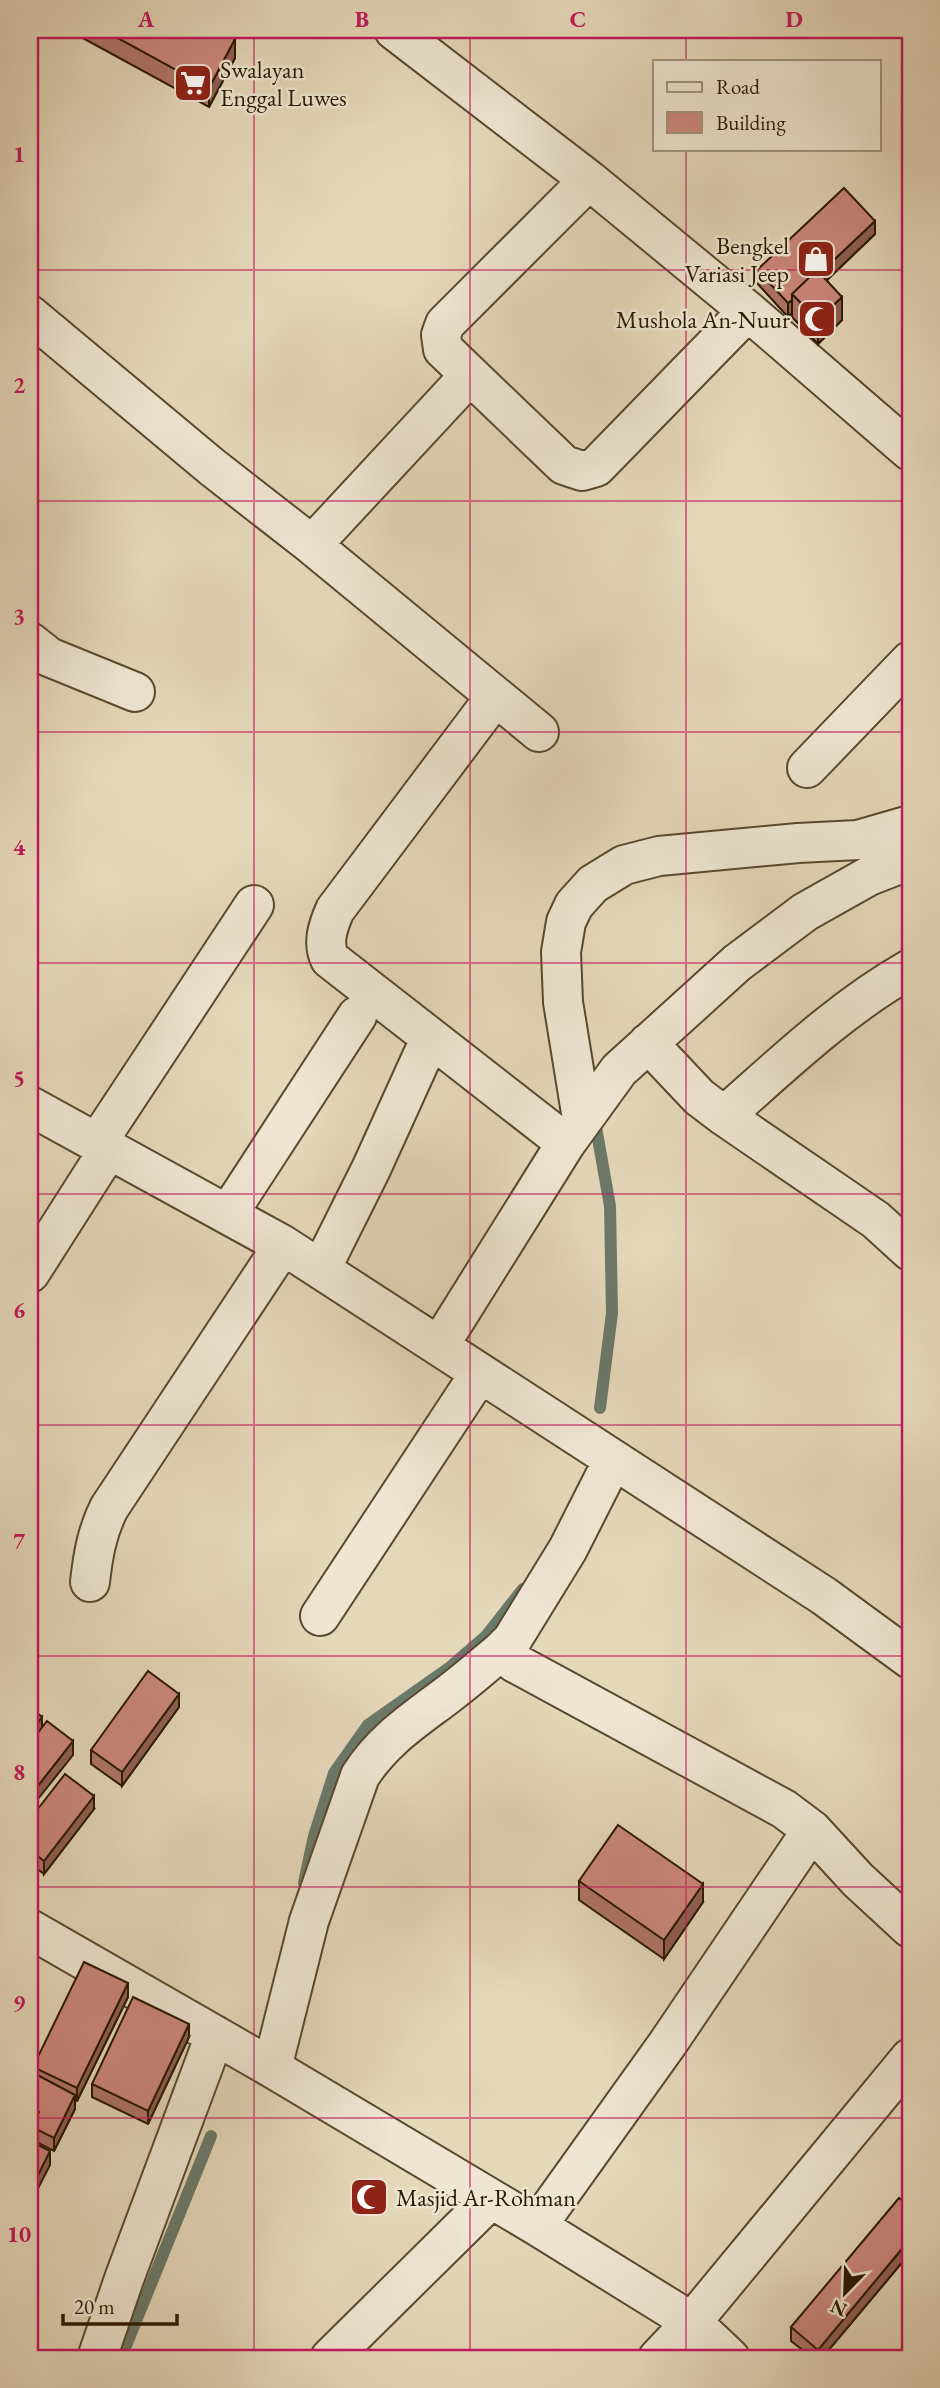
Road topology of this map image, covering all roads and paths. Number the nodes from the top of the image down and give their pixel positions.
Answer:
1 (406, 33) edge
2 (589, 180) junction
3 (748, 310) junction
4 (30, 315) edge
5 (470, 374) junction
6 (910, 451) edge
7 (312, 545) junction
8 (30, 642) edge
9 (910, 661) edge
10 (135, 692) dead end
11 (495, 697) junction
12 (539, 732) dead end
13 (807, 768) dead end
14 (910, 825) edge
15 (910, 860) edge
16 (254, 905) dead end
17 (910, 970) edge
18 (357, 1016) dead end
19 (430, 1039) junction
20 (648, 1043) junction
21 (30, 1106) edge
22 (723, 1116) junction
23 (577, 1126) junction
24 (103, 1146) junction
25 (228, 1214) junction
26 (284, 1245) junction
27 (910, 1251) edge
28 (321, 1269) junction
29 (30, 1273) edge
30 (439, 1346) junction
31 (480, 1373) junction
32 (613, 1460) junction
33 (90, 1583) dead end
34 (320, 1616) dead end
35 (501, 1651) junction
36 (910, 1659) edge
37 (811, 1830) junction
38 (910, 1928) edge
39 (30, 1929) edge
40 (215, 2035) junction
41 (910, 2058) edge
42 (272, 2068) junction
43 (490, 2200) junction
44 (537, 2226) junction
45 (692, 2322) junction
46 (97, 2358) edge
47 (330, 2358) edge
48 (658, 2358) edge
49 (730, 2358) edge

1 - 2 street
2 - 3 street
2 - 5 street
3 - 5 street
3 - 6 street
4 - 7 street
5 - 7 street
7 - 11 street
8 - 10 street
9 - 13 street
11 - 12 street
11 - 19 street
14 - 23 street
15 - 20 street
16 - 24 street
17 - 22 street
18 - 25 street
19 - 23 street
19 - 28 street
20 - 22 street
20 - 23 street
21 - 24 street
22 - 27 street
23 - 30 street
24 - 25 street
24 - 29 street
25 - 26 street
26 - 28 street
26 - 33 street
28 - 30 street
30 - 31 street
31 - 32 street
31 - 34 street
32 - 35 street
32 - 36 street
35 - 37 street
35 - 42 street
37 - 38 street
37 - 44 street
39 - 40 street
40 - 42 street
40 - 46 street
41 - 45 street
42 - 43 street
43 - 44 street
43 - 47 street
44 - 45 street
45 - 48 street
45 - 49 street

